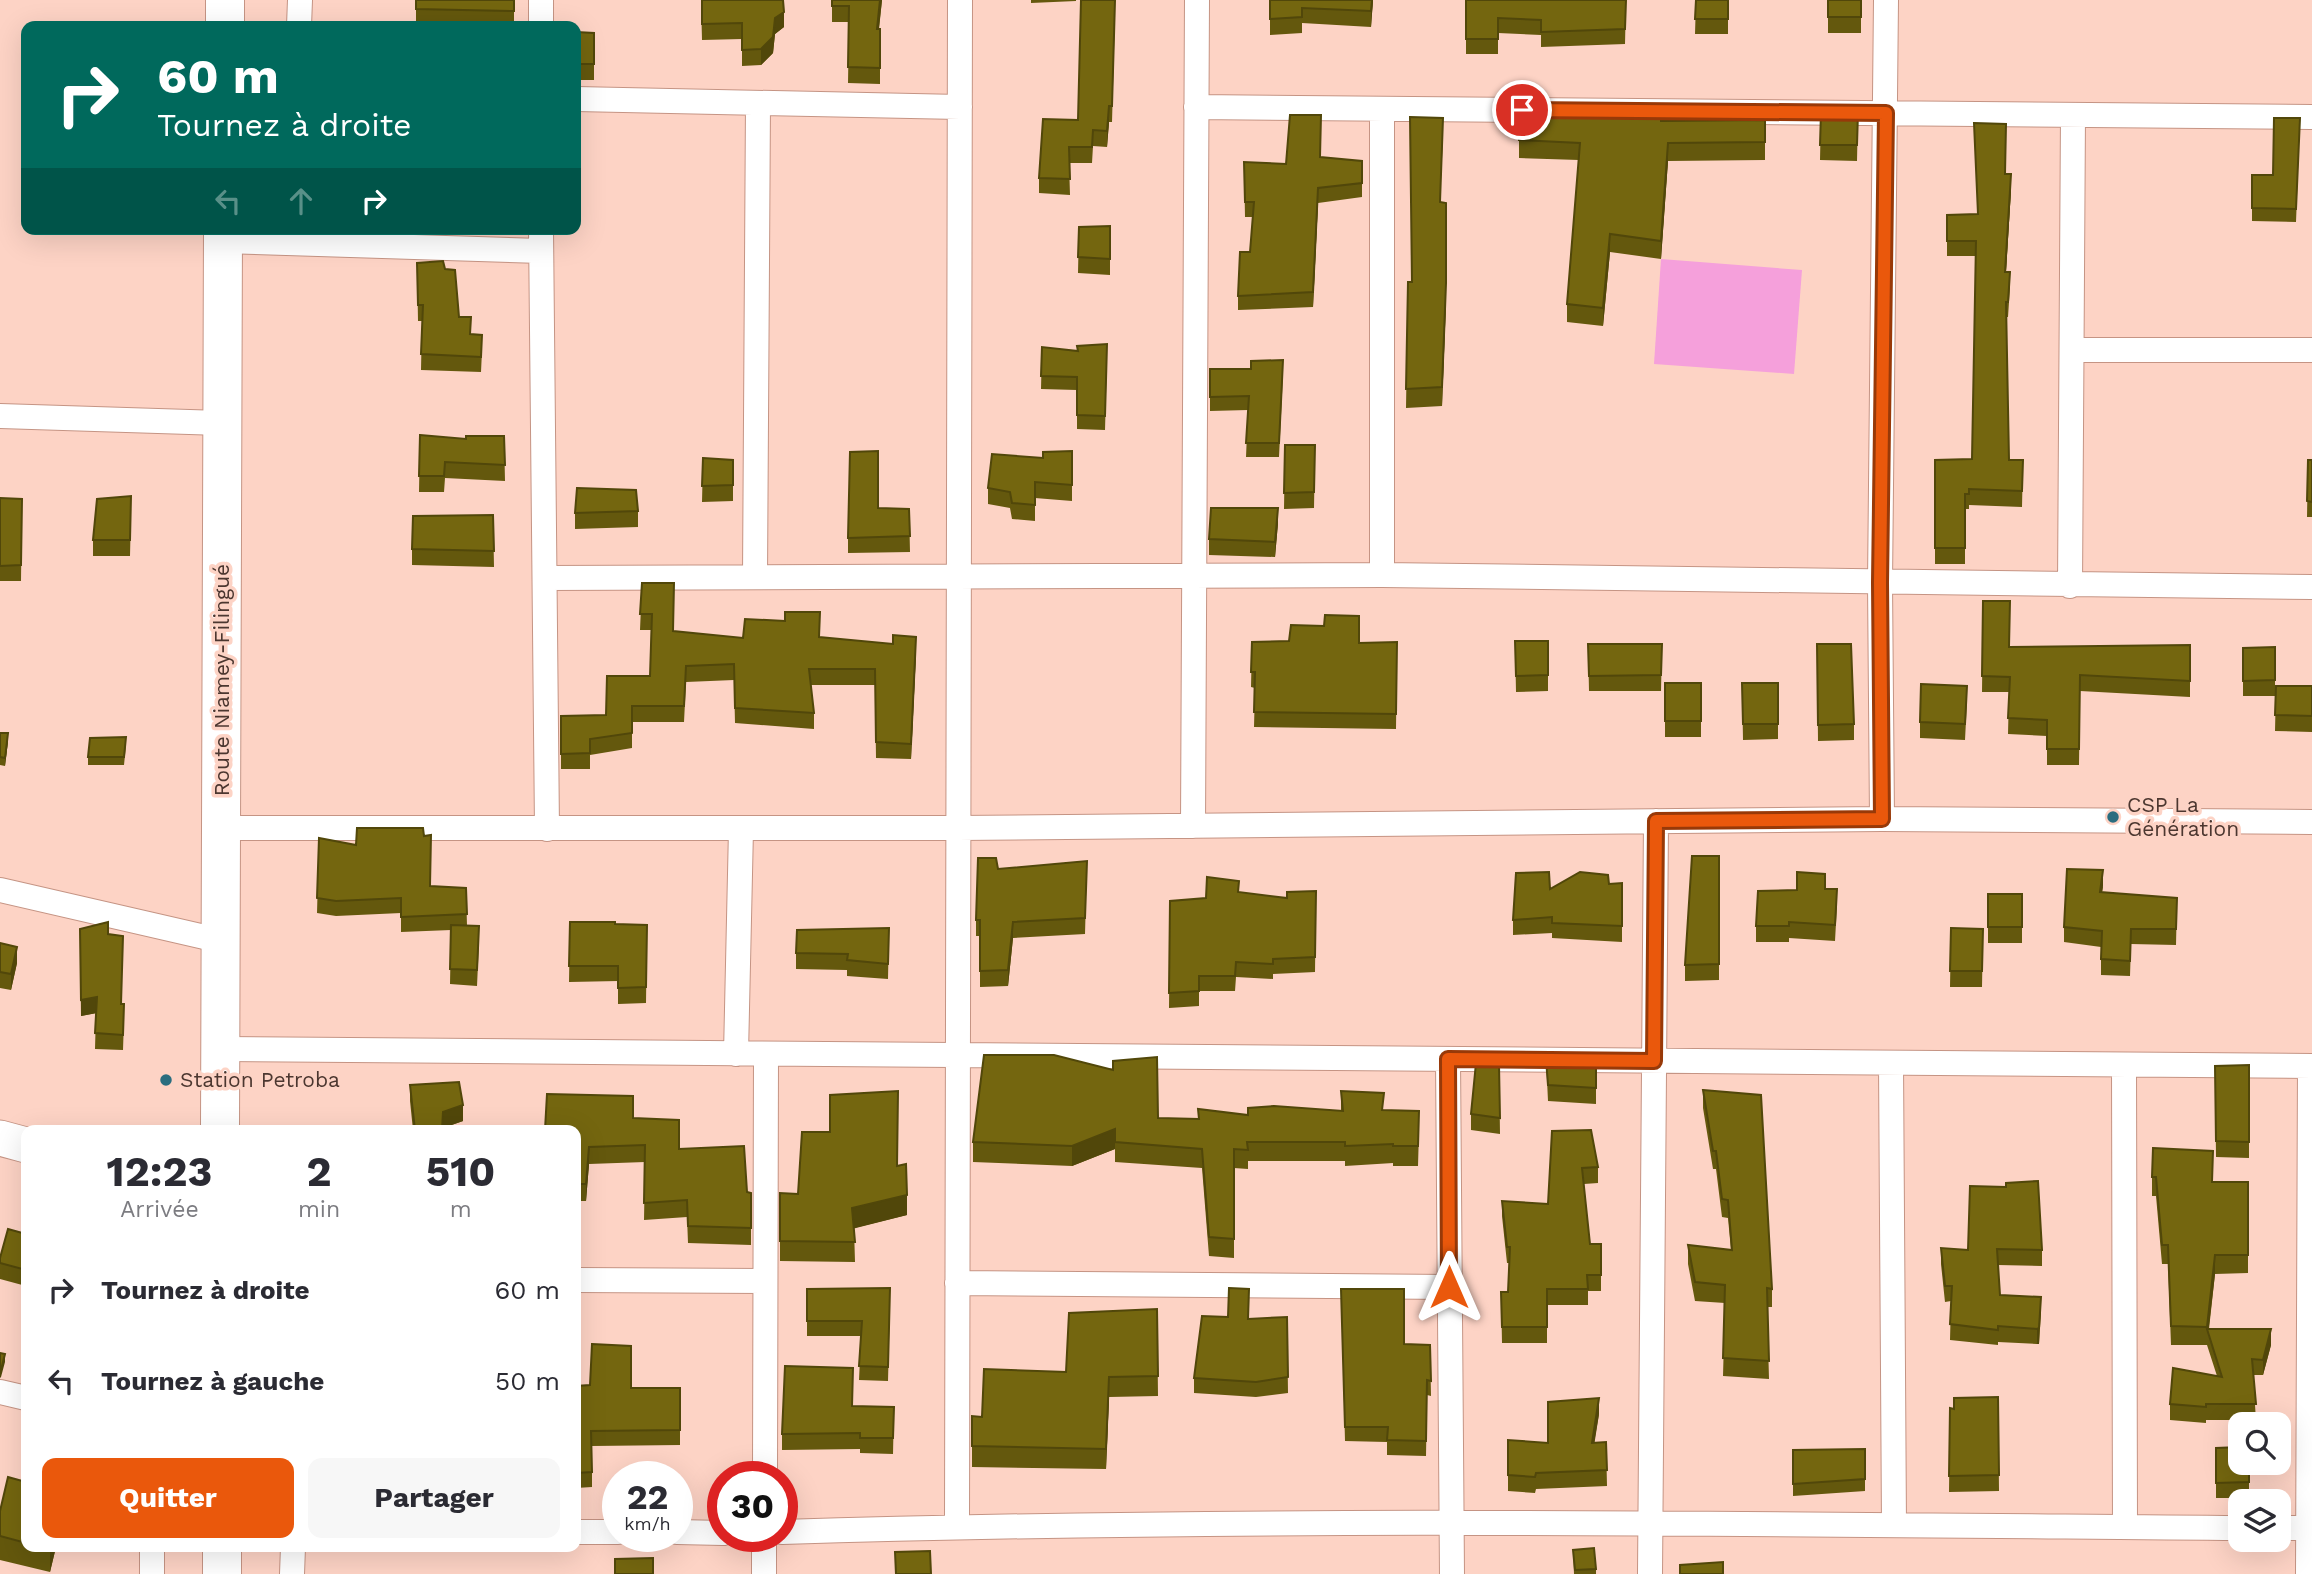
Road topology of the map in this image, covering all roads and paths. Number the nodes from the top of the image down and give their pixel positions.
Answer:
1 (225, 0) edge
2 (300, 0) edge
3 (541, 0) edge
4 (960, 0) edge
5 (1197, 0) edge
6 (1886, 0) edge
7 (225, 21) edge
8 (299, 21) edge
9 (541, 21) edge
10 (581, 99) edge
11 (758, 103) junction
12 (960, 107) junction
13 (1196, 107) junction
14 (1382, 108) junction
15 (1886, 113) junction
16 (2073, 115) junction
17 (2312, 117) edge
18 (223, 235) edge
19 (391, 238) edge
20 (541, 240) edge
21 (2073, 350) junction
22 (2312, 350) edge
23 (0, 416) edge
24 (221, 423) junction
25 (1195, 575) junction
26 (1382, 575) junction
27 (755, 577) junction
28 (959, 577) junction
29 (545, 578) junction
30 (1880, 583) junction
31 (2070, 586) junction
32 (2312, 587) edge
33 (1882, 819) junction
34 (1656, 821) junction
35 (2312, 822) edge
36 (1193, 826) junction
37 (222, 828) junction
38 (958, 828) junction
39 (547, 829) junction
40 (741, 829) junction
41 (0, 890) edge
42 (222, 941) junction
43 (221, 1049) junction
44 (736, 1054) junction
45 (766, 1054) junction
46 (958, 1055) junction
47 (1448, 1059) junction
48 (1654, 1061) junction
49 (1891, 1063) junction
50 (2124, 1065) junction
51 (2311, 1066) edge
52 (220, 1125) edge
53 (0, 1138) edge
54 (21, 1144) edge
55 (581, 1280) edge
56 (765, 1281) junction
57 (957, 1283) junction
58 (1449, 1287) junction
59 (0, 1392) edge
60 (21, 1397) edge
61 (765, 1461) edge
62 (1452, 1522) junction
63 (1650, 1523) junction
64 (1894, 1525) junction
65 (957, 1527) junction
66 (2125, 1527) junction
67 (2228, 1528) edge
68 (2291, 1528) edge
69 (2310, 1528) edge
70 (581, 1532) edge
71 (602, 1532) edge
72 (798, 1532) edge
73 (152, 1552) edge
74 (222, 1552) edge
75 (293, 1552) edge
76 (764, 1552) edge
77 (152, 1574) edge
78 (222, 1574) edge
79 (292, 1574) edge
80 (764, 1574) edge
81 (1452, 1574) edge
82 (1650, 1574) edge
83 (2308, 1574) edge

1 - 7 main road
2 - 8 street
3 - 9 street
4 - 12 street
5 - 13 street
6 - 15 street
10 - 11 street
11 - 12 street
11 - 27 street
12 - 28 street
13 - 14 street
13 - 25 street
14 - 15 street
14 - 26 street
15 - 16 street
15 - 30 street
16 - 17 street
16 - 21 street
18 - 19 street
18 - 24 main road, Route Niamey-Filingué
19 - 20 street
20 - 29 street
21 - 22 street
21 - 31 street
23 - 24 street
24 - 37 main road, Route Niamey-Filingué
25 - 26 street
25 - 28 street
25 - 36 street
26 - 30 street
27 - 28 street
27 - 29 street
28 - 38 street
29 - 39 street
30 - 31 street
30 - 33 street
31 - 32 street
33 - 34 street
33 - 35 street
34 - 36 street
34 - 48 street
36 - 38 street
37 - 39 street
37 - 42 main road, Route Niamey-Filingué
38 - 40 street
38 - 46 street
39 - 40 street
40 - 44 street
41 - 42 street
42 - 43 main road, Route Niamey-Filingué
43 - 44 street
43 - 52 main road, Route Niamey-Filingué
44 - 45 street
45 - 46 street
45 - 56 street
46 - 47 street
46 - 57 street
47 - 48 street
47 - 58 street
48 - 49 street
48 - 63 street
49 - 50 street
49 - 64 street
50 - 51 street
50 - 66 street
51 - 69 street
53 - 54 street
55 - 56 street
56 - 61 street
57 - 58 street
57 - 65 street
58 - 62 street
59 - 60 street
62 - 63 street
62 - 65 street
62 - 81 street
63 - 64 street
63 - 82 street
64 - 66 street
65 - 72 street
66 - 67 street
68 - 69 street
69 - 83 street
70 - 71 street
73 - 77 street
74 - 78 main road
75 - 79 street
76 - 80 street

